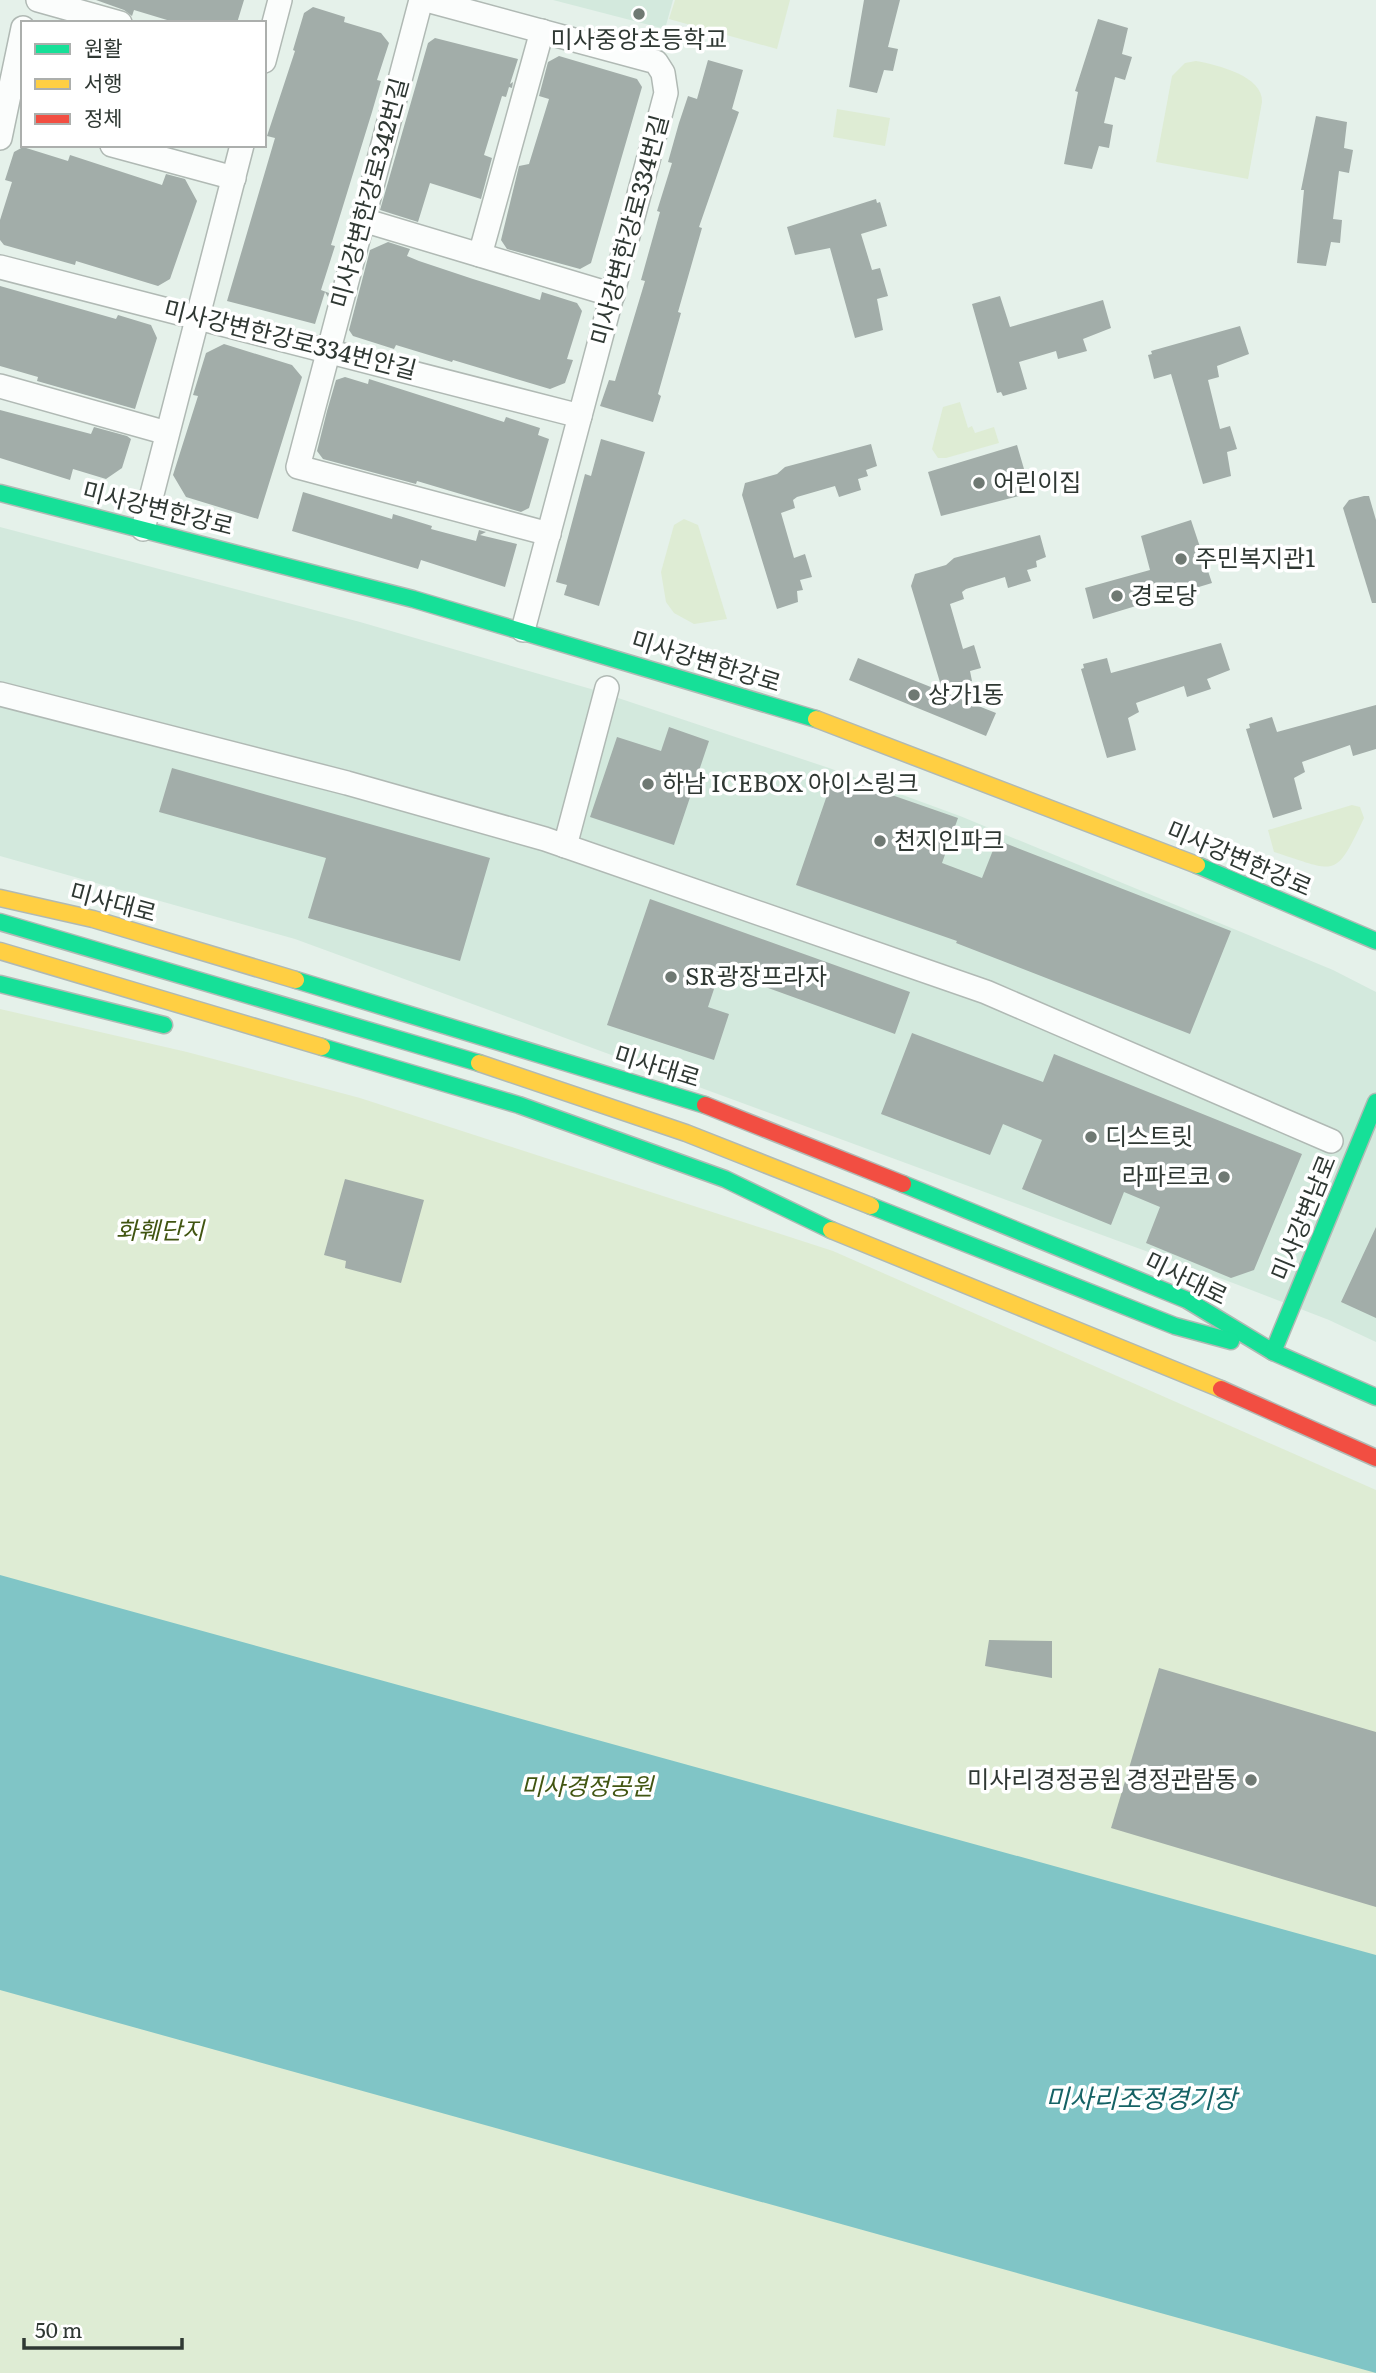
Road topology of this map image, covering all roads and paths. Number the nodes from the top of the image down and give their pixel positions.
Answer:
1 (29, 0) edge
2 (38, 0) edge
3 (280, 0) edge
4 (421, 0) edge
5 (426, 0) edge
6 (24, 21) edge
7 (113, 21) edge
8 (542, 31) junction
9 (21, 43) edge
10 (266, 53) edge
11 (9, 125) edge
12 (119, 147) edge
13 (242, 147) edge
14 (234, 178) junction
15 (363, 220) junction
16 (480, 255) junction
17 (0, 267) edge
18 (613, 295) junction
19 (198, 316) junction
20 (329, 350) junction
21 (0, 386) edge
22 (580, 415) junction
23 (167, 433) junction
24 (0, 493) edge
25 (143, 529) junction
26 (549, 534) junction
27 (523, 630) junction
28 (607, 688) dead end
29 (0, 694) edge
30 (565, 846) junction
31 (0, 898) edge
32 (0, 922) edge
33 (1376, 941) edge
34 (0, 951) edge
35 (0, 984) edge
36 (184, 1030) dead end
37 (1376, 1102) edge
38 (1331, 1142) dead end
39 (735, 1202) dead end
40 (824, 1227) junction
41 (1273, 1352) junction
42 (1376, 1397) edge
43 (1376, 1458) edge

1 - 6 street
2 - 7 street
3 - 10 street
4 - 15 street, 미사강변한강로342번길
5 - 8 street, 미사강변한강로334번길
8 - 16 street
8 - 18 street, 미사강변한강로334번길
9 - 11 street
12 - 14 street
13 - 14 street
14 - 19 street
15 - 16 street
15 - 20 street, 미사강변한강로342번길
16 - 18 street
17 - 19 street, 미사강변한강로334번안길
18 - 22 street, 미사강변한강로334번길
19 - 20 street, 미사강변한강로334번안길
19 - 23 street
20 - 22 street, 미사강변한강로334번안길
20 - 26 street, 미사강변한강로342번길
21 - 23 street
22 - 26 street, 미사강변한강로334번길
23 - 25 street
24 - 25 main road, 미사강변한강로
25 - 27 main road, 미사강변한강로
26 - 27 street, 미사강변한강로334번길
27 - 33 main road, 미사강변한강로
28 - 30 street
29 - 30 street
30 - 38 street
31 - 41 main road, 미사대로
32 - 41 main road, 미사대로
34 - 40 main road
35 - 36 main road
37 - 41 main road, 미사강변남로
39 - 40 main road
40 - 43 main road
41 - 42 main road, 미사대로

